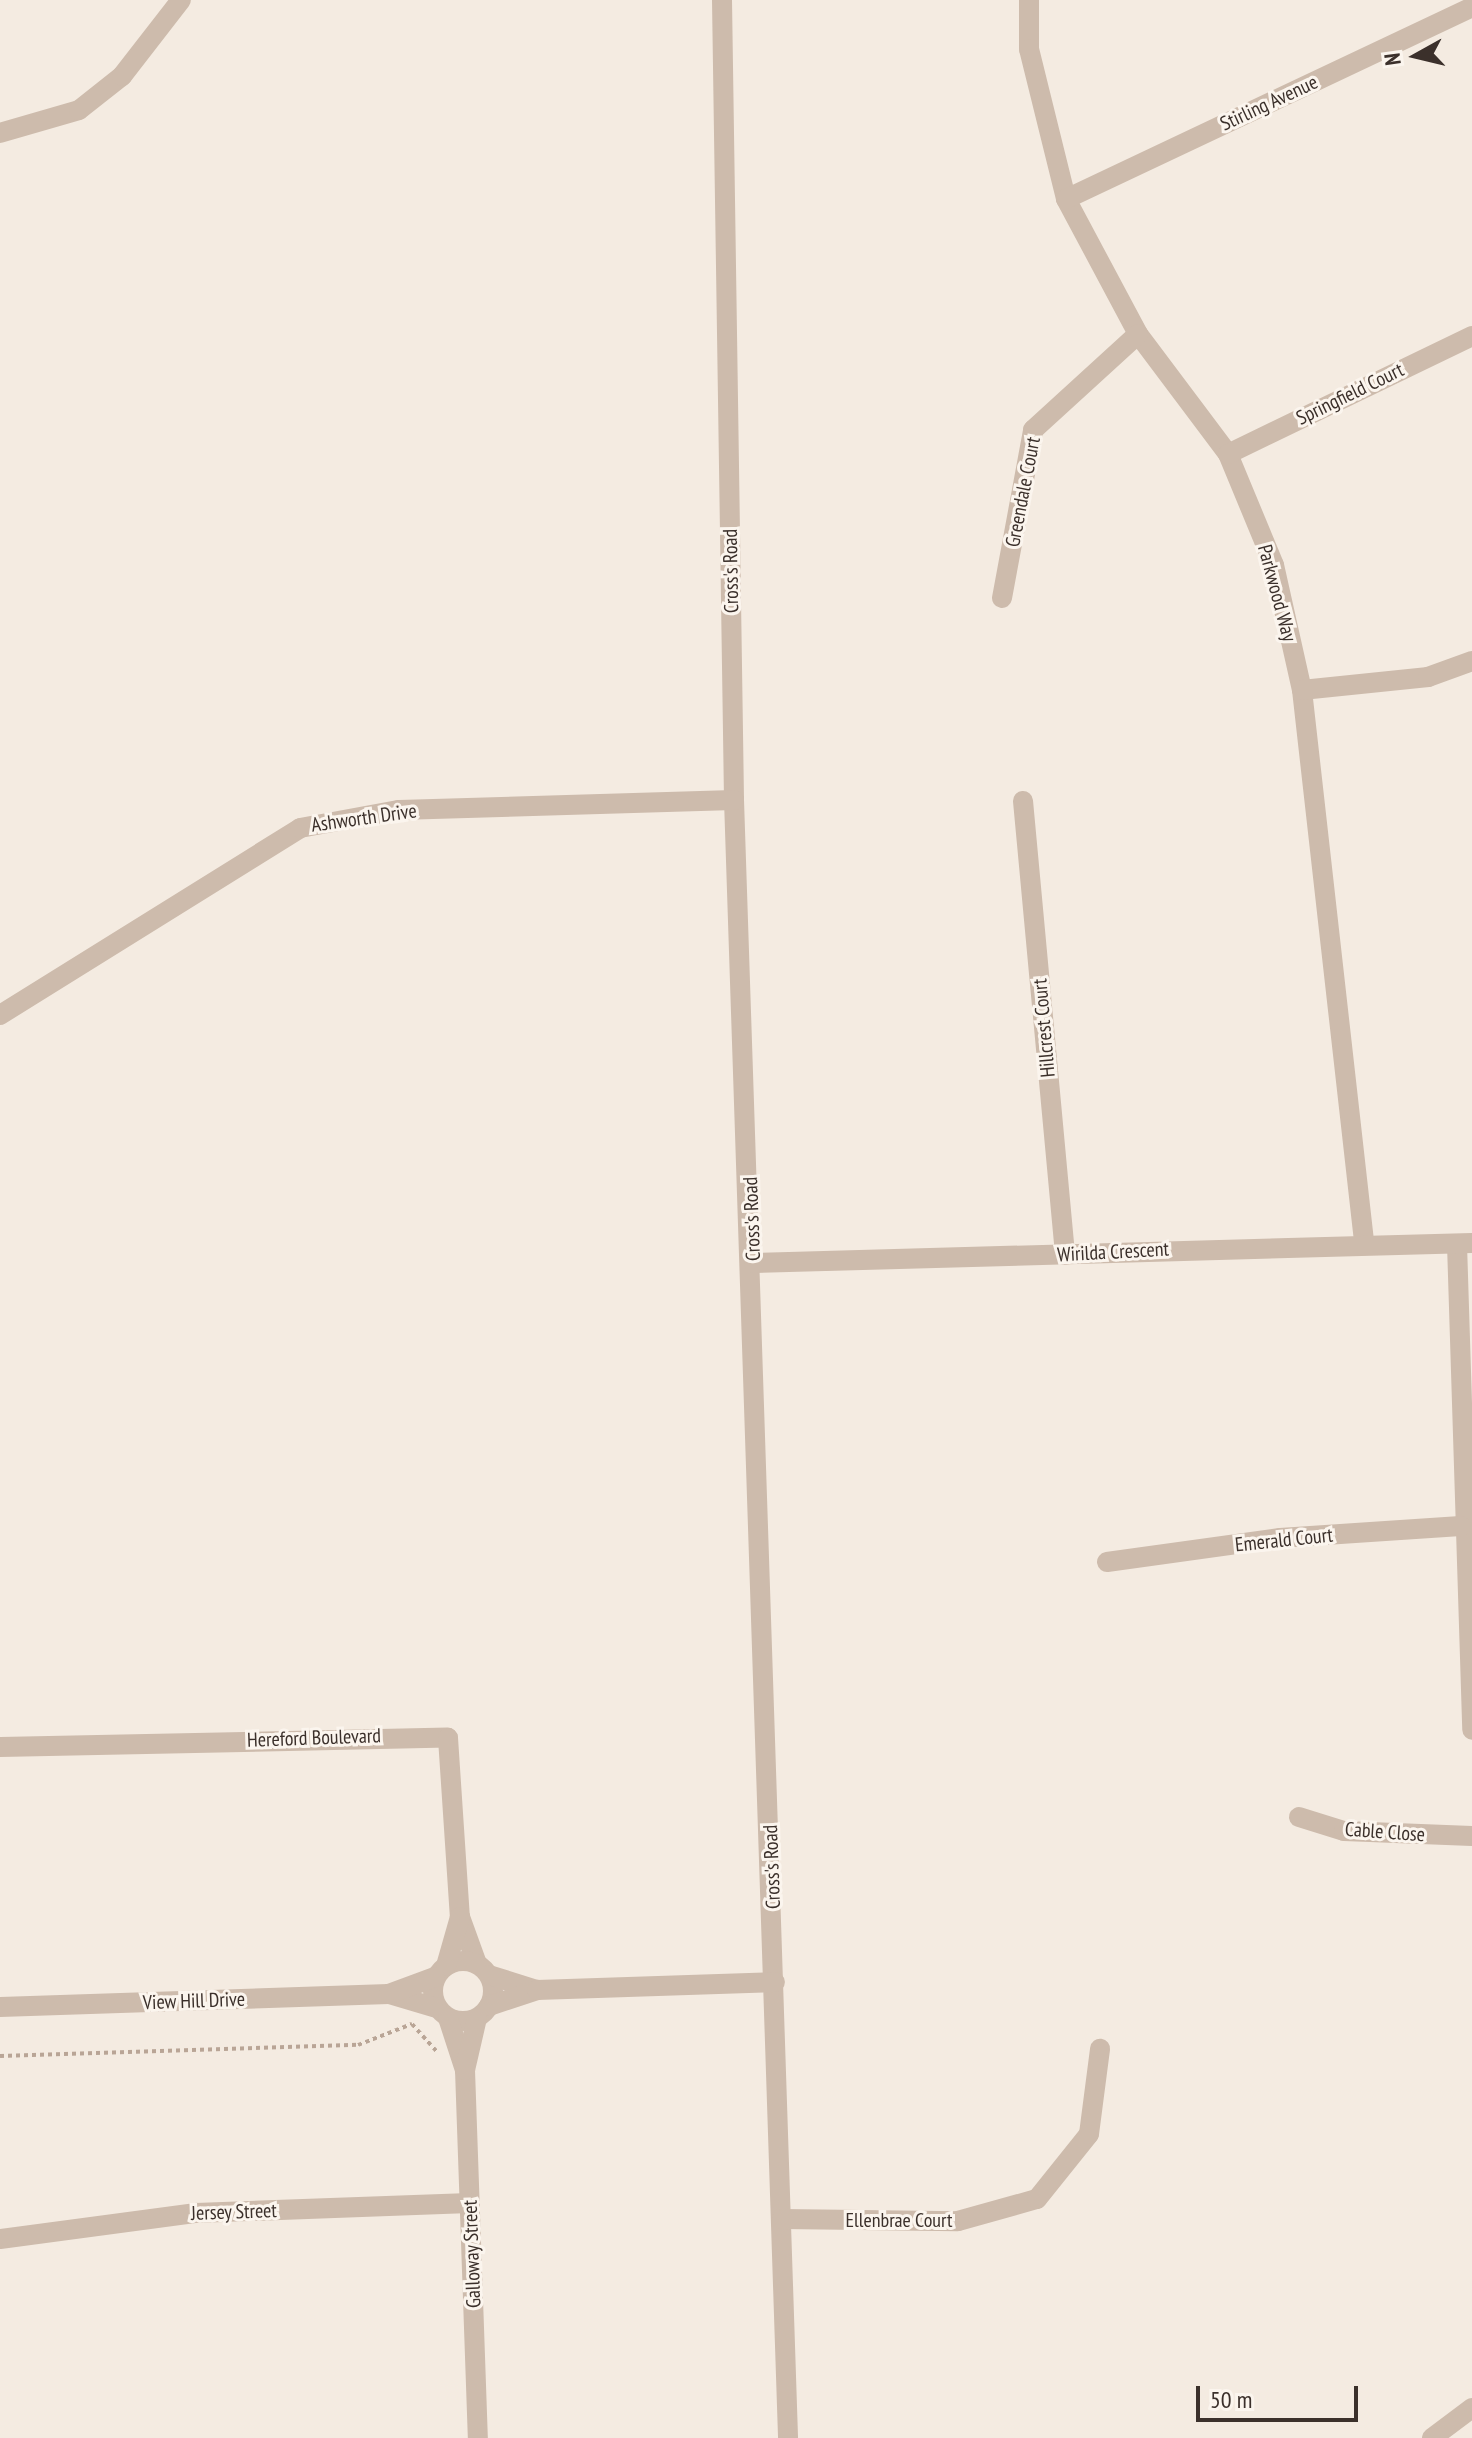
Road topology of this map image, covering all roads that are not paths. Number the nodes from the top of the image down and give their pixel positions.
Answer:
1 (181, 0) edge
2 (722, 0) edge
3 (1029, 0) edge
4 (1472, 7) edge
5 (0, 133) edge
6 (1066, 199) junction
7 (1138, 334) junction
8 (1472, 336) edge
9 (1228, 454) junction
10 (1002, 598) dead end
11 (1472, 661) edge
12 (1302, 690) junction
13 (734, 800) junction
14 (1023, 801) dead end
15 (0, 1015) edge
16 (1364, 1241) junction
17 (1464, 1243) edge
18 (1065, 1255) junction
19 (754, 1263) junction
20 (1461, 1526) junction
21 (1107, 1562) dead end
22 (1468, 1577) edge
23 (1472, 1730) edge
24 (0, 1747) edge
25 (1299, 1817) dead end
26 (1472, 1836) edge
27 (460, 1917) junction
28 (483, 1970) junction
29 (440, 1972) junction
30 (775, 1982) junction
31 (537, 1990) junction
32 (389, 1994) junction
33 (0, 2007) edge
34 (483, 2012) junction
35 (442, 2013) junction
36 (1100, 2049) dead end
37 (465, 2070) junction
38 (470, 2203) junction
39 (782, 2219) junction
40 (0, 2239) edge
41 (1472, 2408) edge
42 (478, 2438) edge
43 (788, 2438) edge
44 (1432, 2438) edge

1 - 5 street
2 - 13 street, Cross's Road
3 - 6 street, Parkwood Way
4 - 6 street, Stirling Avenue
6 - 7 street, Parkwood Way
7 - 9 street, Parkwood Way
7 - 10 street, Greendale Court
8 - 9 street, Springfield Court
9 - 12 street, Parkwood Way
11 - 12 street
12 - 16 street, Parkwood Way
13 - 15 street, Ashworth Drive
13 - 19 street, Cross's Road
14 - 18 street, Hillcrest Court
16 - 17 street, Wirilda Crescent
16 - 18 street, Wirilda Crescent
17 - 20 street
18 - 19 street, Wirilda Crescent
19 - 30 street, Cross's Road
20 - 21 street, Emerald Court
20 - 22 street
22 - 23 street
24 - 27 street, Hereford Boulevard
25 - 26 street, Cable Close
27 - 28 street, Hereford Boulevard
27 - 29 street, Hereford Boulevard
28 - 29 street, View Hill Drive
28 - 31 street
28 - 34 street, Hereford Boulevard
29 - 32 street, View Hill Drive
29 - 35 street, Hereford Boulevard
30 - 31 street
30 - 39 street, Cross's Road
31 - 34 street
32 - 33 street, View Hill Drive
32 - 35 street, View Hill Drive
34 - 35 street, View Hill Drive
34 - 37 street, Galloway Street
35 - 37 street, Galloway Street
36 - 39 street, Ellenbrae Court
37 - 38 street, Galloway Street
38 - 40 street, Jersey Street
38 - 42 street, Galloway Street
39 - 43 street, Cross's Road
41 - 44 street

